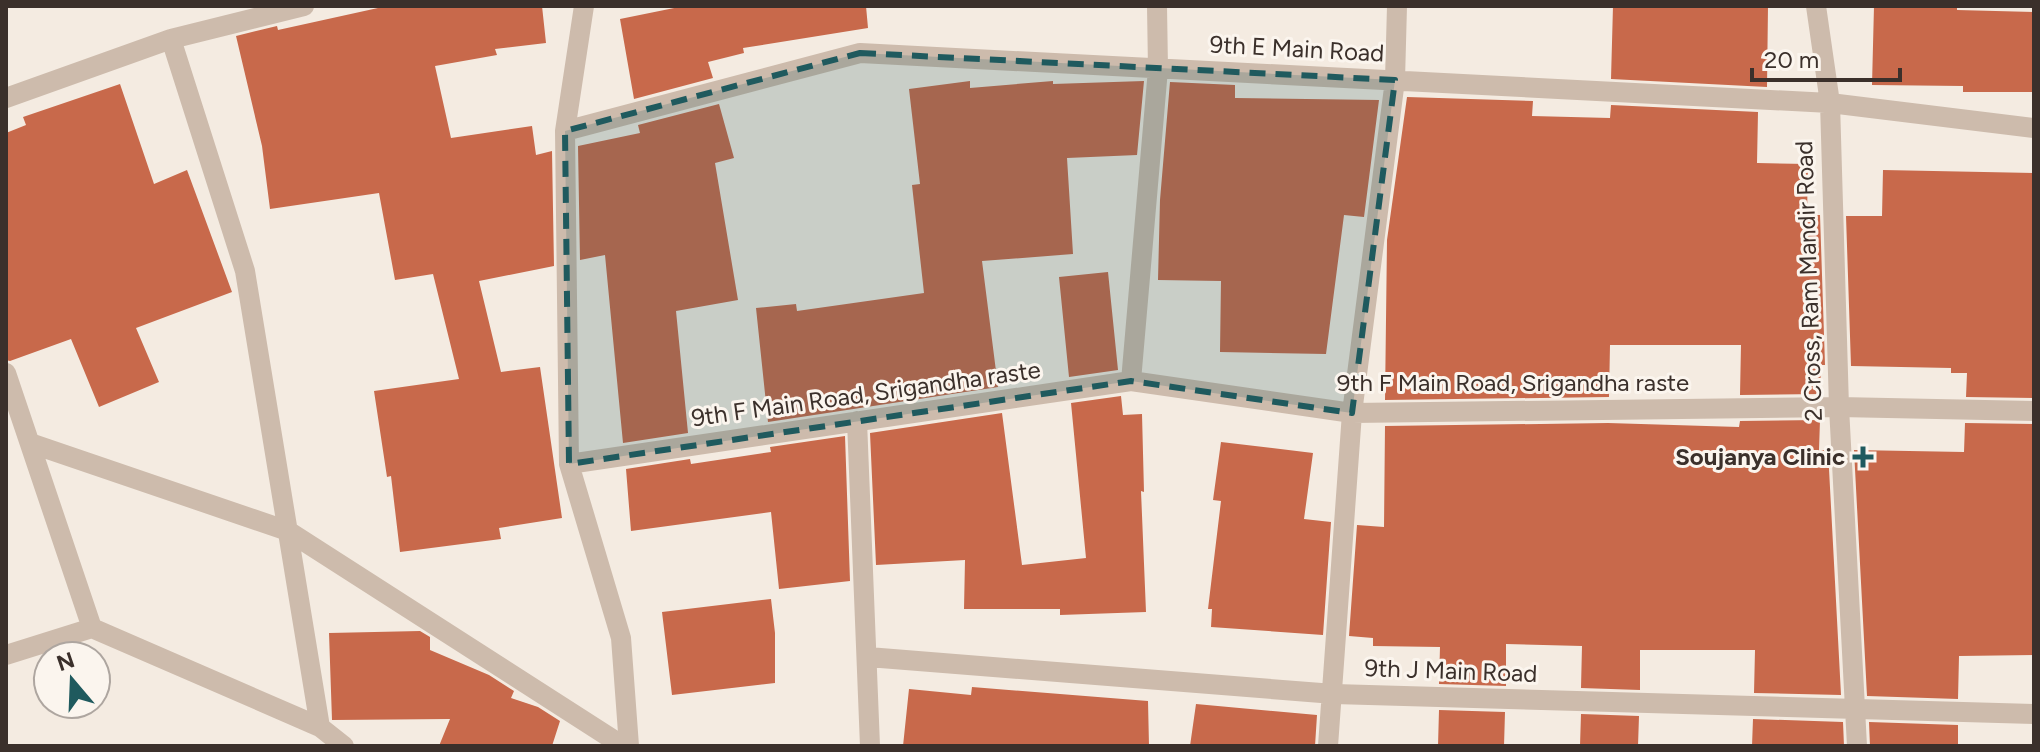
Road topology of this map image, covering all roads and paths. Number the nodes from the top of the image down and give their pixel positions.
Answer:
1 (304, 6) edge
2 (584, 6) edge
3 (1157, 6) edge
4 (1397, 6) edge
5 (1816, 6) edge
6 (171, 39) junction
7 (1158, 69) junction
8 (1395, 80) junction
9 (6, 98) edge
10 (1830, 103) junction
11 (2034, 128) edge
12 (565, 131) junction
13 (6, 373) edge
14 (1131, 381) junction
15 (1839, 407) junction
16 (2034, 411) edge
17 (1352, 413) junction
18 (857, 421) junction
19 (30, 443) junction
20 (569, 464) junction
21 (288, 531) junction
22 (92, 628) junction
23 (6, 655) edge
24 (868, 657) junction
25 (1334, 694) junction
26 (1854, 709) junction
27 (2034, 714) edge
28 (320, 727) junction
29 (344, 746) edge
30 (626, 746) edge
31 (870, 746) edge
32 (1328, 746) edge
33 (1857, 746) edge

1 - 6 street
2 - 12 street
3 - 7 street
4 - 8 street
5 - 10 street, 2 Cross, Ram Mandir Road
6 - 9 street
6 - 21 street
7 - 8 street, 9th E Main Road
7 - 12 street, 9th E Main Road
7 - 14 street
8 - 10 street, 9th E Main Road
8 - 17 street
10 - 11 street, 9th E Main Road
10 - 15 street, 2 Cross, Ram Mandir Road
12 - 20 street
13 - 19 street
14 - 17 street, 9th F Main Road, Srigandha raste
14 - 18 street, 9th F Main Road, Srigandha raste
15 - 16 street, 9th F Main Road, Srigandha raste
15 - 17 street, 9th F Main Road, Srigandha raste
15 - 26 street, 2 Cross, Ram Mandir Road
17 - 25 street
18 - 20 street, 9th F Main Road, Srigandha raste
18 - 24 street
19 - 21 street
19 - 22 street
20 - 30 street
21 - 28 street
21 - 30 street
22 - 23 street
22 - 28 street
24 - 25 street, 9th J Main Road
24 - 31 street
25 - 26 street, 9th J Main Road
25 - 32 street
26 - 27 street, 9th J Main Road
26 - 33 street, 2 Cross, Ram Mandir Road
28 - 29 street

